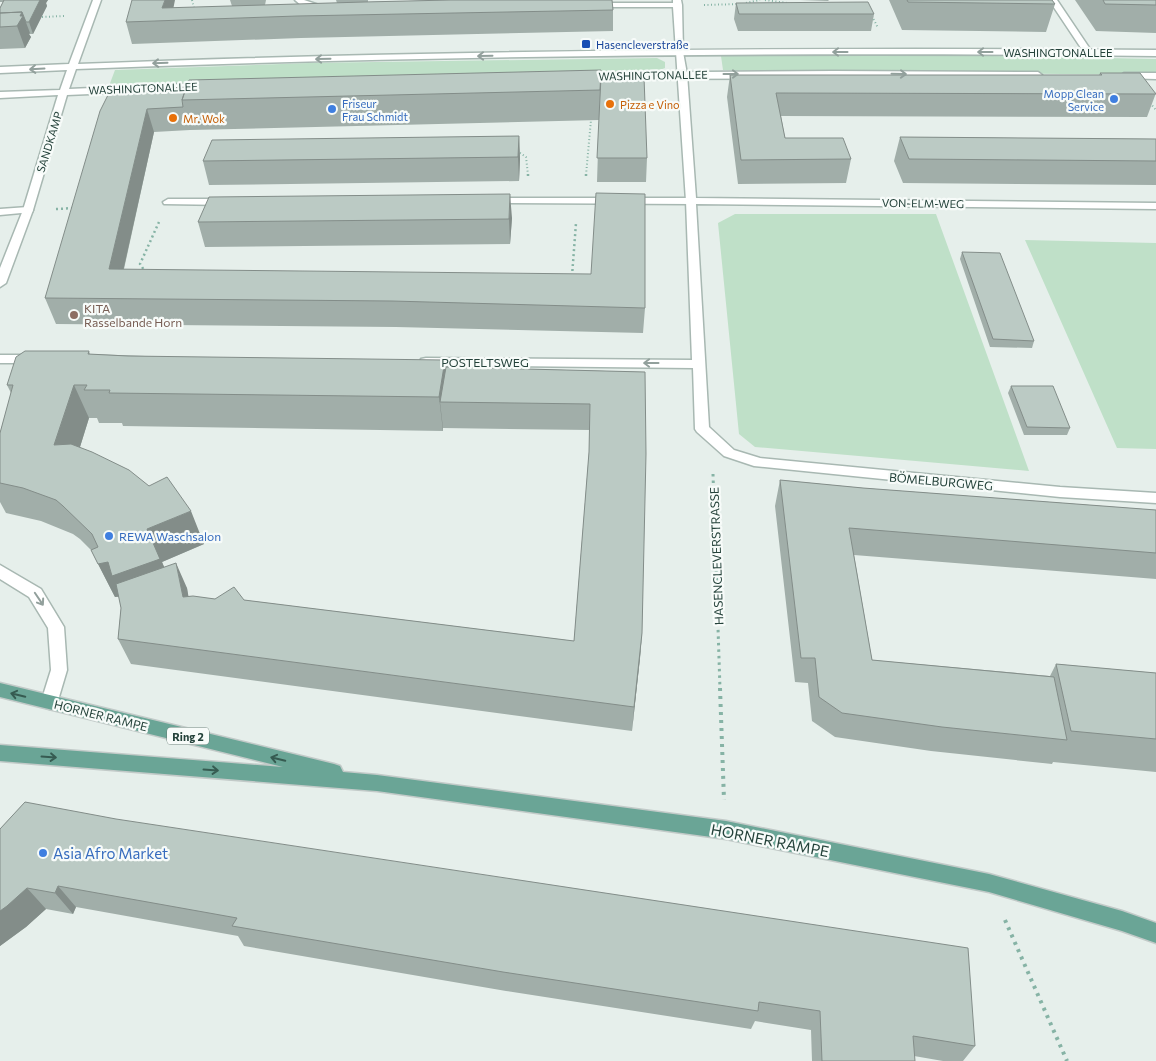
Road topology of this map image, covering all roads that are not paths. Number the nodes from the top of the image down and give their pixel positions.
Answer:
1 (97, 0) edge
2 (299, 0) edge
3 (1053, 0) edge
4 (678, 3) edge
5 (580, 5) edge
6 (337, 8) edge
7 (679, 52) junction
8 (1088, 52) junction
9 (1156, 53) edge
10 (74, 67) junction
11 (0, 70) edge
12 (683, 74) junction
13 (1046, 75) edge
14 (575, 76) edge
15 (1112, 76) edge
16 (1156, 76) edge
17 (219, 86) edge
18 (64, 91) junction
19 (0, 94) edge
20 (691, 201) junction
21 (168, 202) road end
22 (236, 202) edge
23 (480, 202) edge
24 (1156, 206) edge
25 (28, 210) junction
26 (0, 212) edge
27 (0, 283) edge
28 (0, 359) edge
29 (50, 359) edge
30 (410, 362) edge
31 (700, 364) junction
32 (1156, 498) edge
33 (0, 570) edge
34 (0, 690) edge
35 (50, 702) junction
36 (0, 753) edge
37 (377, 783) junction
38 (1156, 933) edge

1 - 10 street, SANDKAMP
2 - 6 street
3 - 8 street
4 - 5 street
4 - 7 street
8 -> 7 street, WASHINGTONALLEE
7 -> 10 street, WASHINGTONALLEE
7 - 12 street
8 - 9 street, WASHINGTONALLEE
10 -> 11 street, WASHINGTONALLEE
10 - 18 street, SANDKAMP
12 -> 13 street, WASHINGTONALLEE
12 - 14 street, WASHINGTONALLEE
12 - 20 street
15 - 16 street, WASHINGTONALLEE
17 - 18 street, WASHINGTONALLEE
18 - 19 street, WASHINGTONALLEE
18 - 25 street, SANDKAMP
20 - 23 street, VON-ELM-WEG
20 - 24 street, VON-ELM-WEG
20 - 31 street
21 - 22 street
25 - 26 street
25 - 27 street, SANDKAMP
28 - 29 street
31 -> 30 street, POSTELTSWEG
31 - 32 street, BÖMELBURGWEG
33 -> 35 street
35 -> 34 main road, HORNER RAMPE / Ring 2
37 -> 35 main road, HORNER RAMPE / Ring 2
36 -> 37 main road, HORNER RAMPE
37 - 38 main road, HORNER RAMPE

